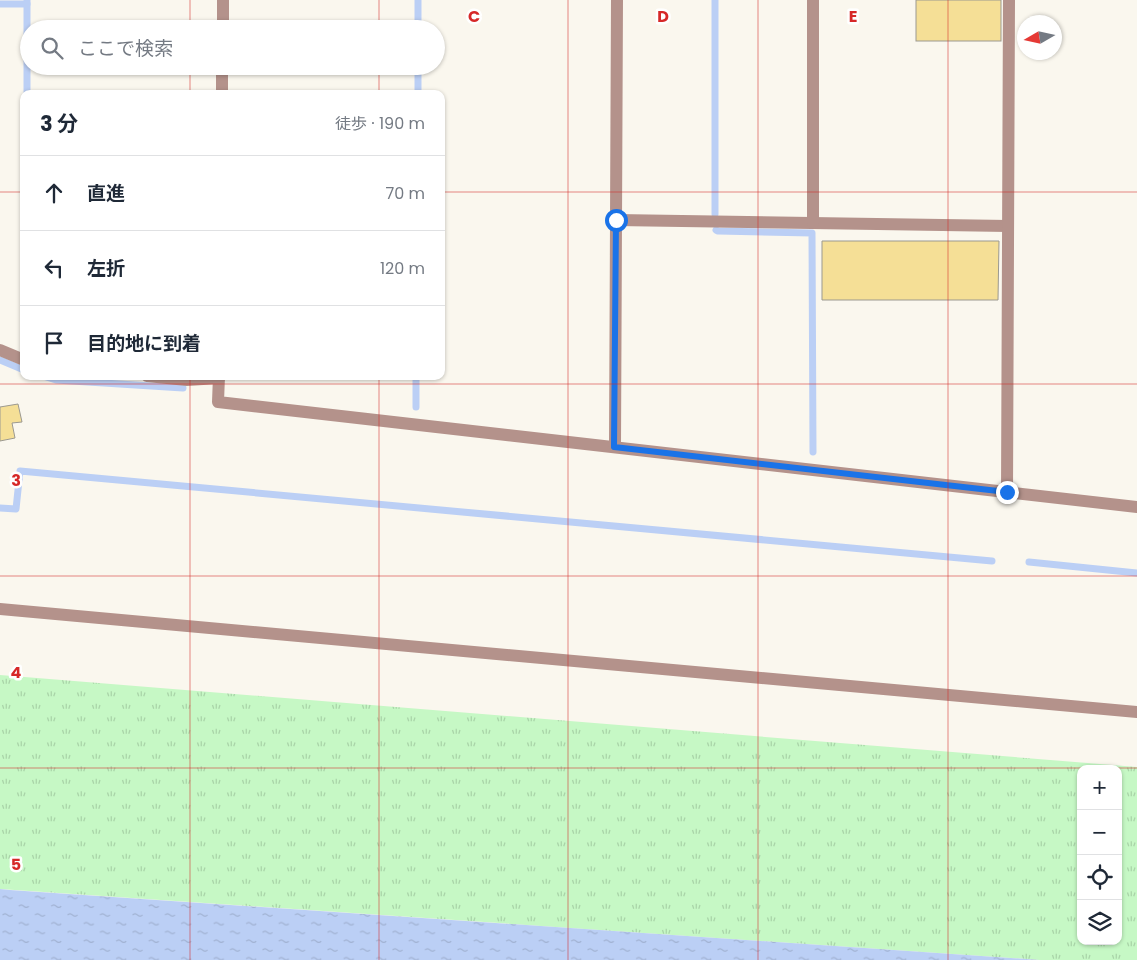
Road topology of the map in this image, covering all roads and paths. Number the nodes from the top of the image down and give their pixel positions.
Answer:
1 (223, 0) edge
2 (617, 0) edge
3 (814, 0) edge
4 (1009, 0) edge
5 (223, 20) edge
6 (222, 75) edge
7 (222, 90) edge
8 (616, 220) junction
9 (813, 223) junction
10 (1008, 226) junction
11 (0, 350) edge
12 (20, 358) edge
13 (219, 380) edge
14 (614, 447) junction
15 (1007, 492) junction
16 (1137, 507) edge
17 (0, 609) edge
18 (1137, 712) edge

1 - 5 street
2 - 8 street
3 - 9 street
4 - 10 street
6 - 7 street
8 - 9 street
8 - 14 street
9 - 10 street
10 - 15 street
11 - 12 street
13 - 14 street
14 - 15 street
15 - 16 street
17 - 18 street

